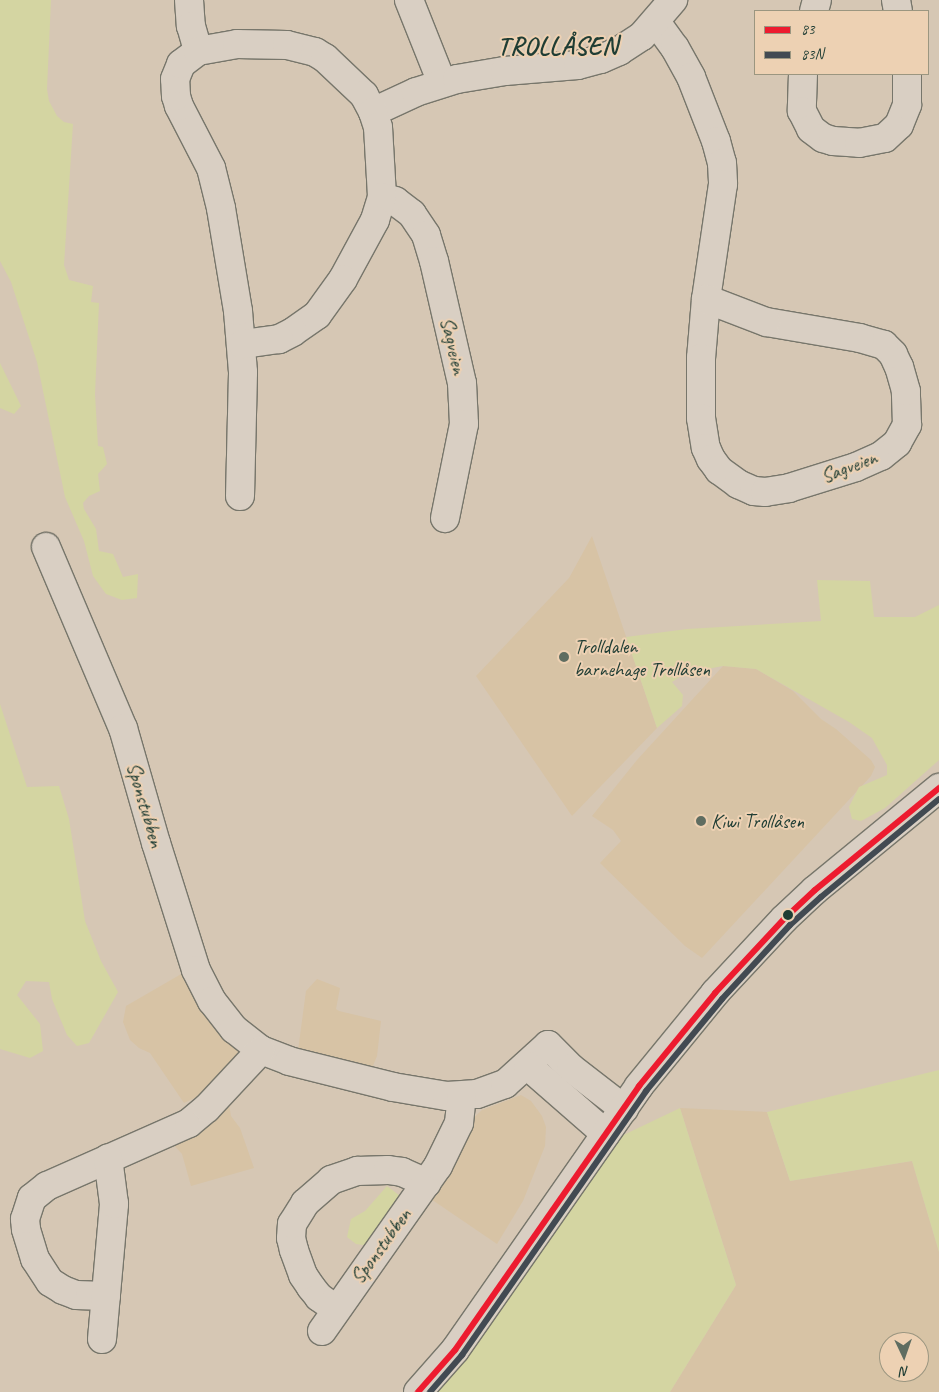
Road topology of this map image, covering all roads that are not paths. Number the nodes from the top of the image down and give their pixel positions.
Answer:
1 (188, 0) edge
2 (409, 0) edge
3 (673, 0) edge
4 (656, 22) junction
5 (198, 50) junction
6 (803, 75) edge
7 (907, 75) edge
8 (442, 83) junction
9 (373, 112) junction
10 (382, 197) junction
11 (706, 299) junction
12 (242, 344) junction
13 (240, 496) dead end
14 (445, 518) dead end
15 (46, 546) dead end
16 (939, 788) edge
17 (261, 1050) junction
18 (528, 1066) junction
19 (462, 1096) junction
20 (624, 1109) junction
21 (606, 1134) junction
22 (108, 1158) junction
23 (427, 1183) junction
24 (106, 1296) junction
25 (102, 1339) dead end
26 (418, 1392) edge

1 - 5 street
2 - 8 street
3 - 4 street
4 - 8 street
4 - 11 street, Sagveien
5 - 9 street
5 - 12 street
6 - 7 street
8 - 9 street
9 - 10 street
10 - 12 street
10 - 14 street, Sagveien
11 - 11 street, Sagveien
12 - 13 street
15 - 17 street, Sponstubben
16 - 20 street
17 - 19 street, Sponstubben
17 - 22 street
18 - 19 street, Sponstubben
18 - 20 street, Sponstubben
18 - 21 street
19 - 23 street, Sponstubben
20 - 21 street
21 - 26 street
22 - 24 street
22 - 24 street
23 - 23 street, Sponstubben
24 - 25 street

